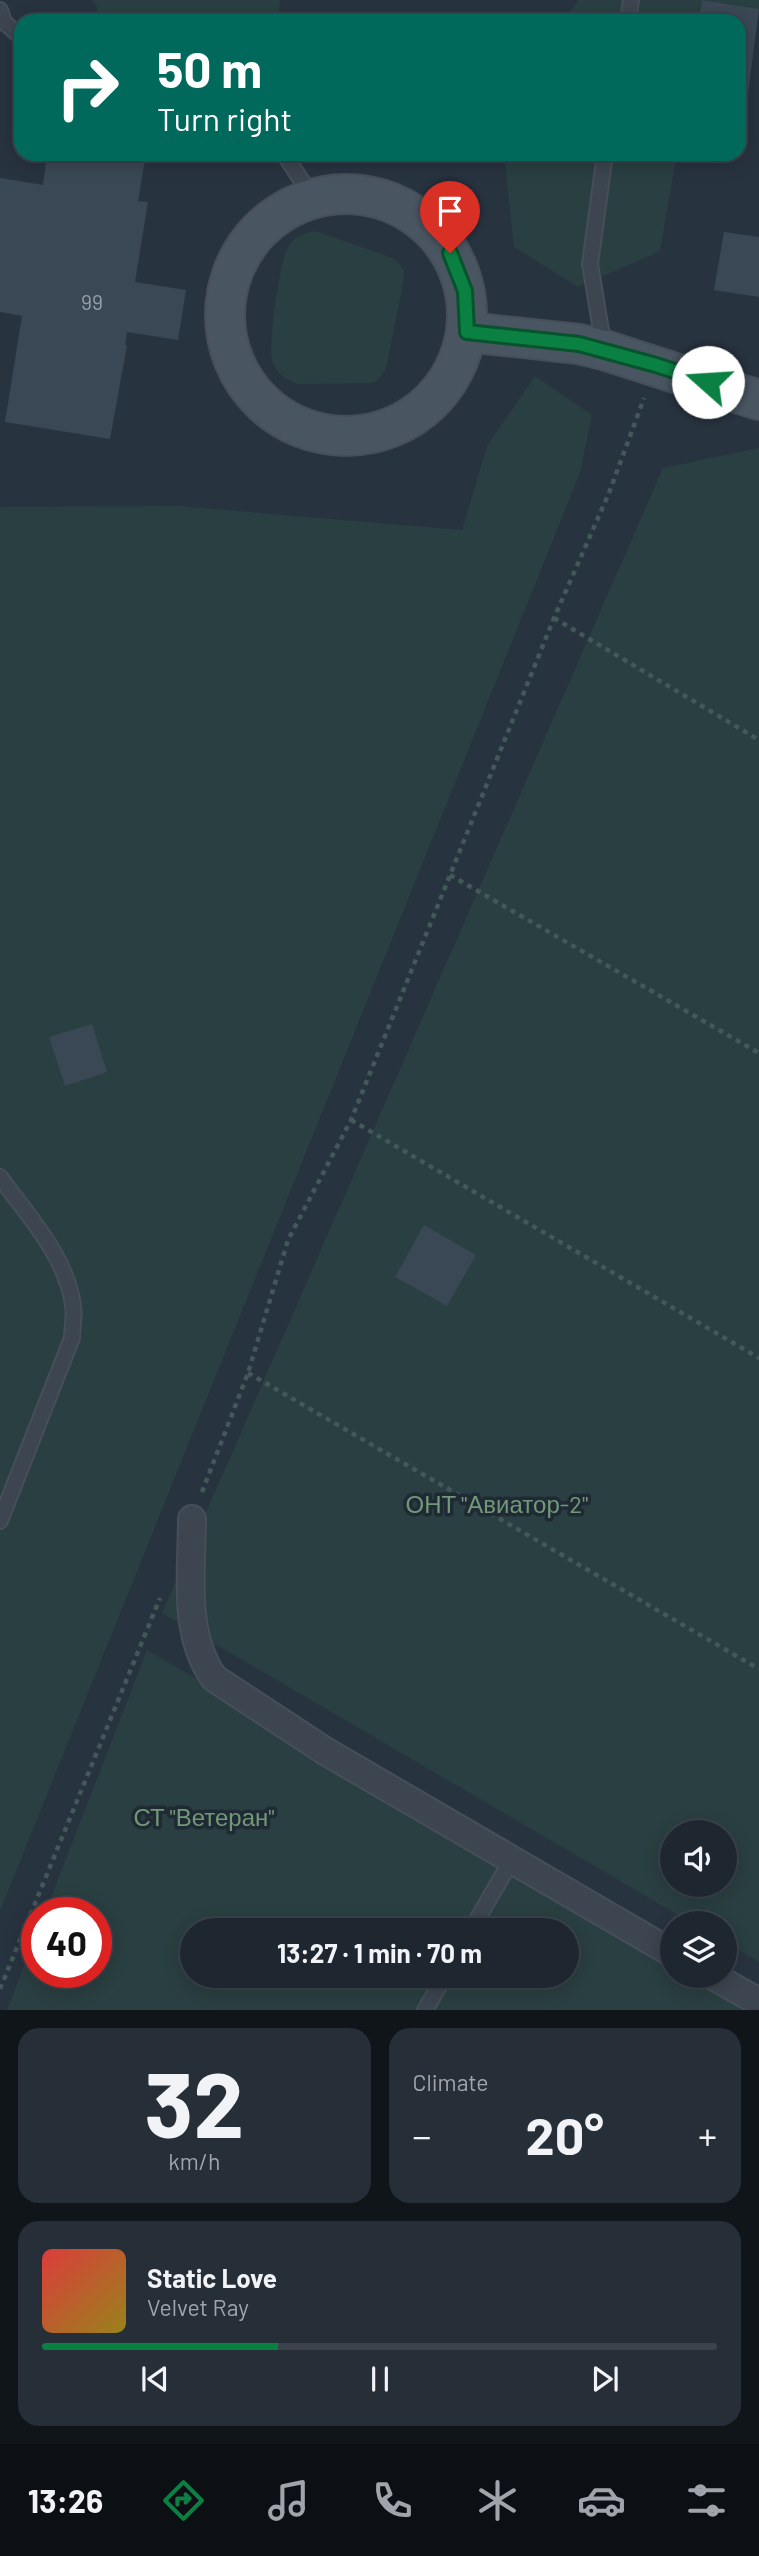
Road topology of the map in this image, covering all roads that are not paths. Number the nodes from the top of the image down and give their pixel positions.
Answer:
1 (0, 10) edge
2 (14, 31) edge
3 (289, 161) edge
4 (604, 161) edge
5 (313, 198) junction
6 (467, 332) junction
7 (604, 350) junction
8 (759, 400) edge
9 (0, 1177) edge
10 (192, 1518) road end
11 (0, 1521) edge
12 (511, 1861) junction
13 (478, 1918) edge
14 (660, 1945) edge
15 (438, 1988) edge
16 (734, 1988) edge
17 (759, 2002) edge
18 (425, 2010) edge

1 - 2 lane
3 - 5 lane
4 - 7 lane
5 - 6 street
5 - 6 street
6 - 7 street
7 - 8 street
9 - 11 lane
10 - 12 street
12 - 13 lane
12 - 14 street
15 - 18 lane
16 - 17 street

